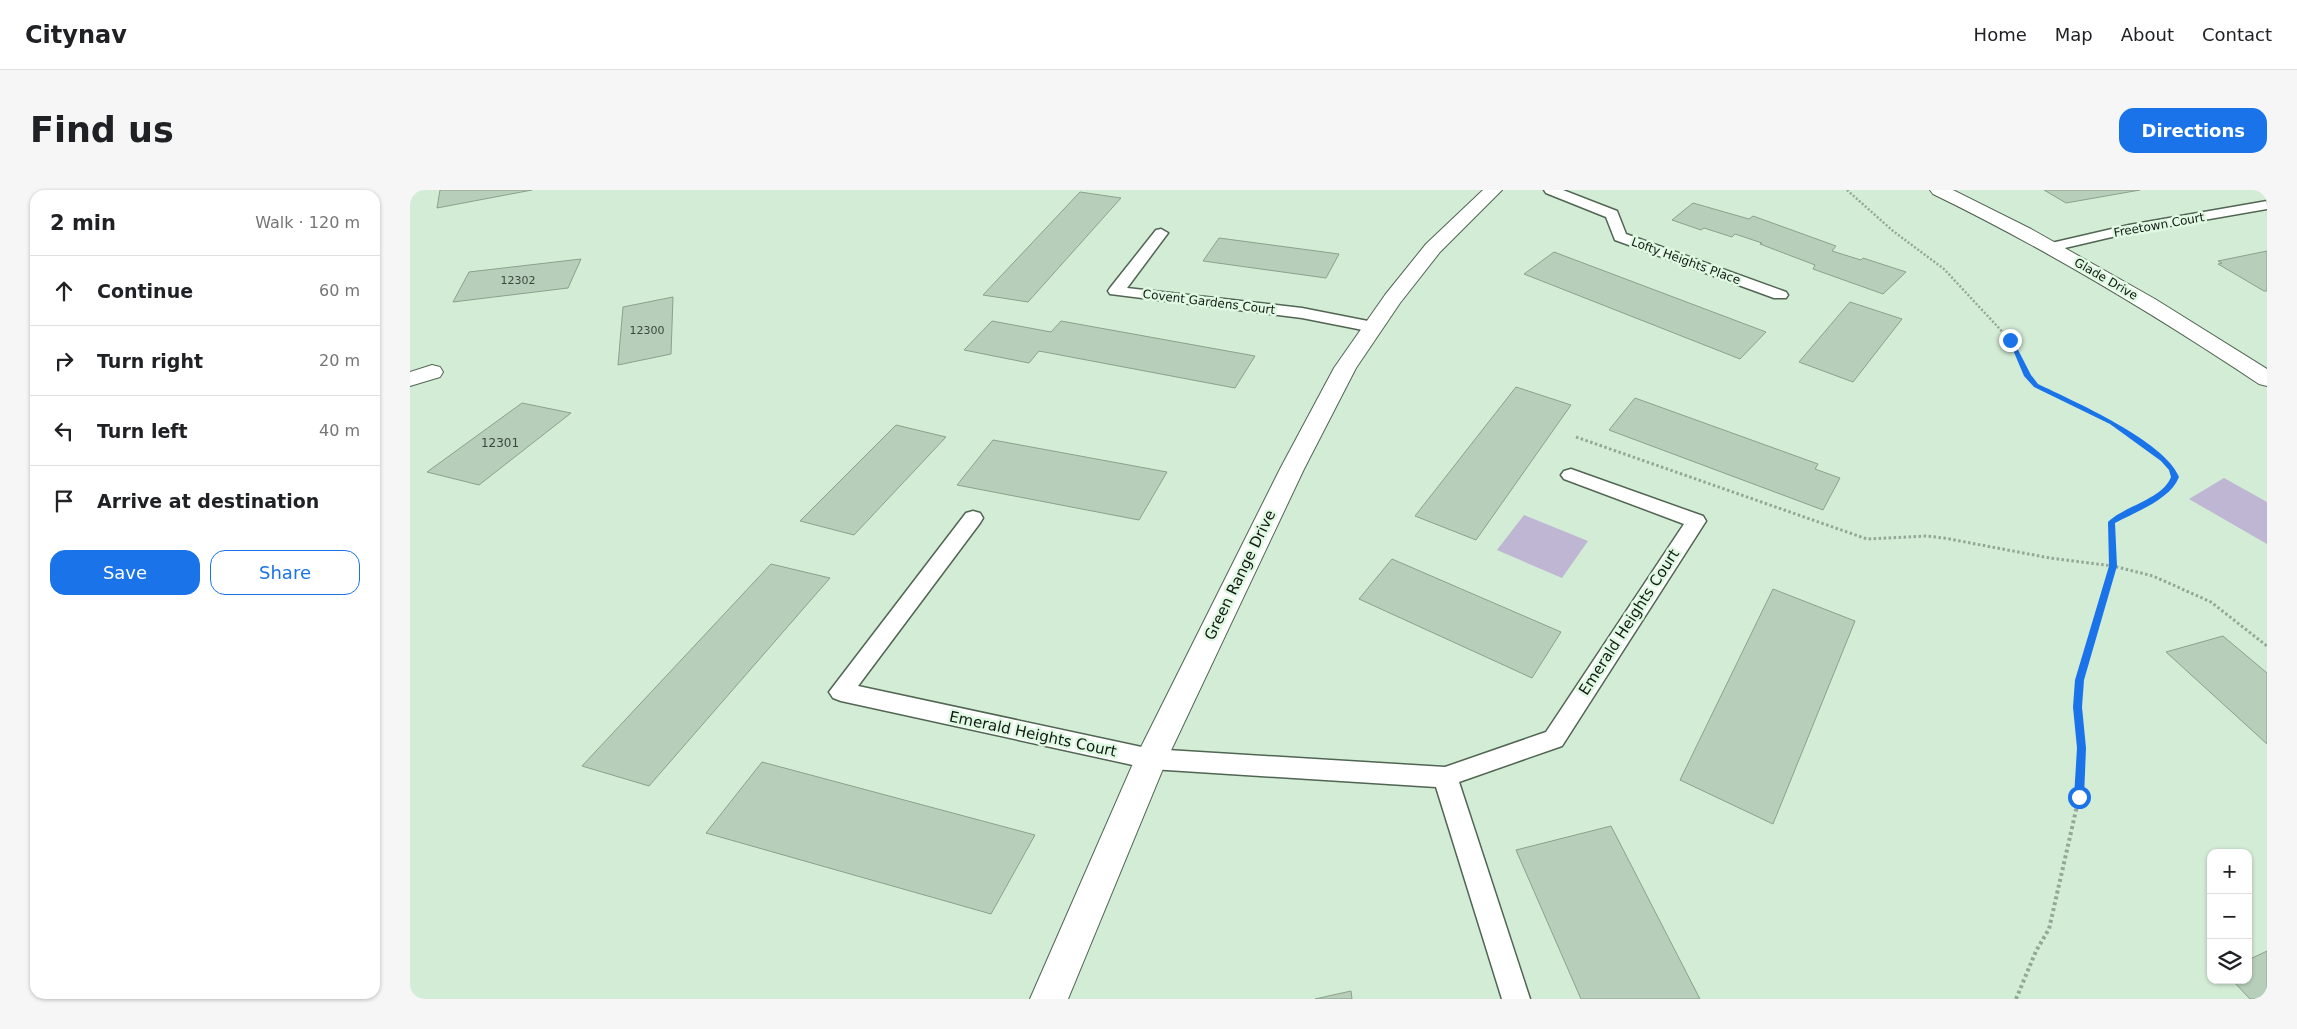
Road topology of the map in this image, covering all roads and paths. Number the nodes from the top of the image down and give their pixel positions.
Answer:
1 (1493, 190) edge
2 (1551, 190) edge
3 (1847, 190) edge
4 (1939, 190) edge
5 (2267, 205) edge
6 (1161, 233) dead end
7 (2052, 247) junction
8 (1780, 295) dead end
9 (1373, 327) junction
10 (432, 372) dead end
11 (410, 379) edge
12 (2267, 379) edge
13 (1576, 438) dead end
14 (1571, 475) dead end
15 (973, 518) dead end
16 (2113, 566) junction
17 (2267, 646) edge
18 (1151, 759) junction
19 (1445, 777) junction
20 (1049, 999) edge
21 (1516, 999) edge
22 (2016, 999) edge

1 - 9 street, Green Range Drive
2 - 8 lane, Lofty Heights Place
3 - 16 path
4 - 7 street, Glade Drive
5 - 7 lane, Freetown Court
6 - 9 lane, Covent Gardens Court
7 - 12 street, Glade Drive
9 - 18 street, Green Range Drive
10 - 11 street
13 - 16 path
14 - 19 lane, Emerald Heights Court
15 - 18 lane, Emerald Heights Court
16 - 17 path
16 - 22 path
18 - 19 lane, Emerald Heights Court
18 - 20 street, Green Range Drive
19 - 21 lane

